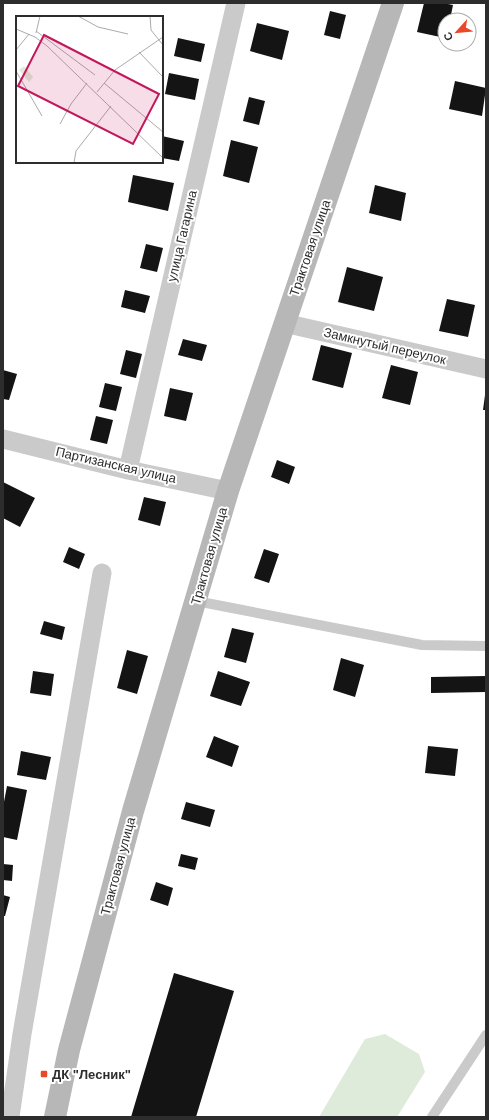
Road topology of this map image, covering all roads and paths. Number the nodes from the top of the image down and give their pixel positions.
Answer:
1 (236, 3) edge
2 (393, 3) edge
3 (284, 323) junction
4 (486, 369) edge
5 (3, 439) edge
6 (128, 470) junction
7 (228, 491) junction
8 (102, 573) dead end
9 (196, 601) junction
10 (486, 646) edge
11 (486, 1035) edge
12 (10, 1117) edge
13 (55, 1117) edge
14 (432, 1117) edge

1 - 6 street, улица Гагарина
2 - 3 street, Трактовая улица
3 - 4 street, Замкнутый переулок
3 - 7 street, Трактовая улица
5 - 6 street, Партизанская улица
6 - 7 street, Партизанская улица
7 - 9 street, Трактовая улица
8 - 12 street
9 - 10 lane
9 - 13 street, Трактовая улица
11 - 14 lane

